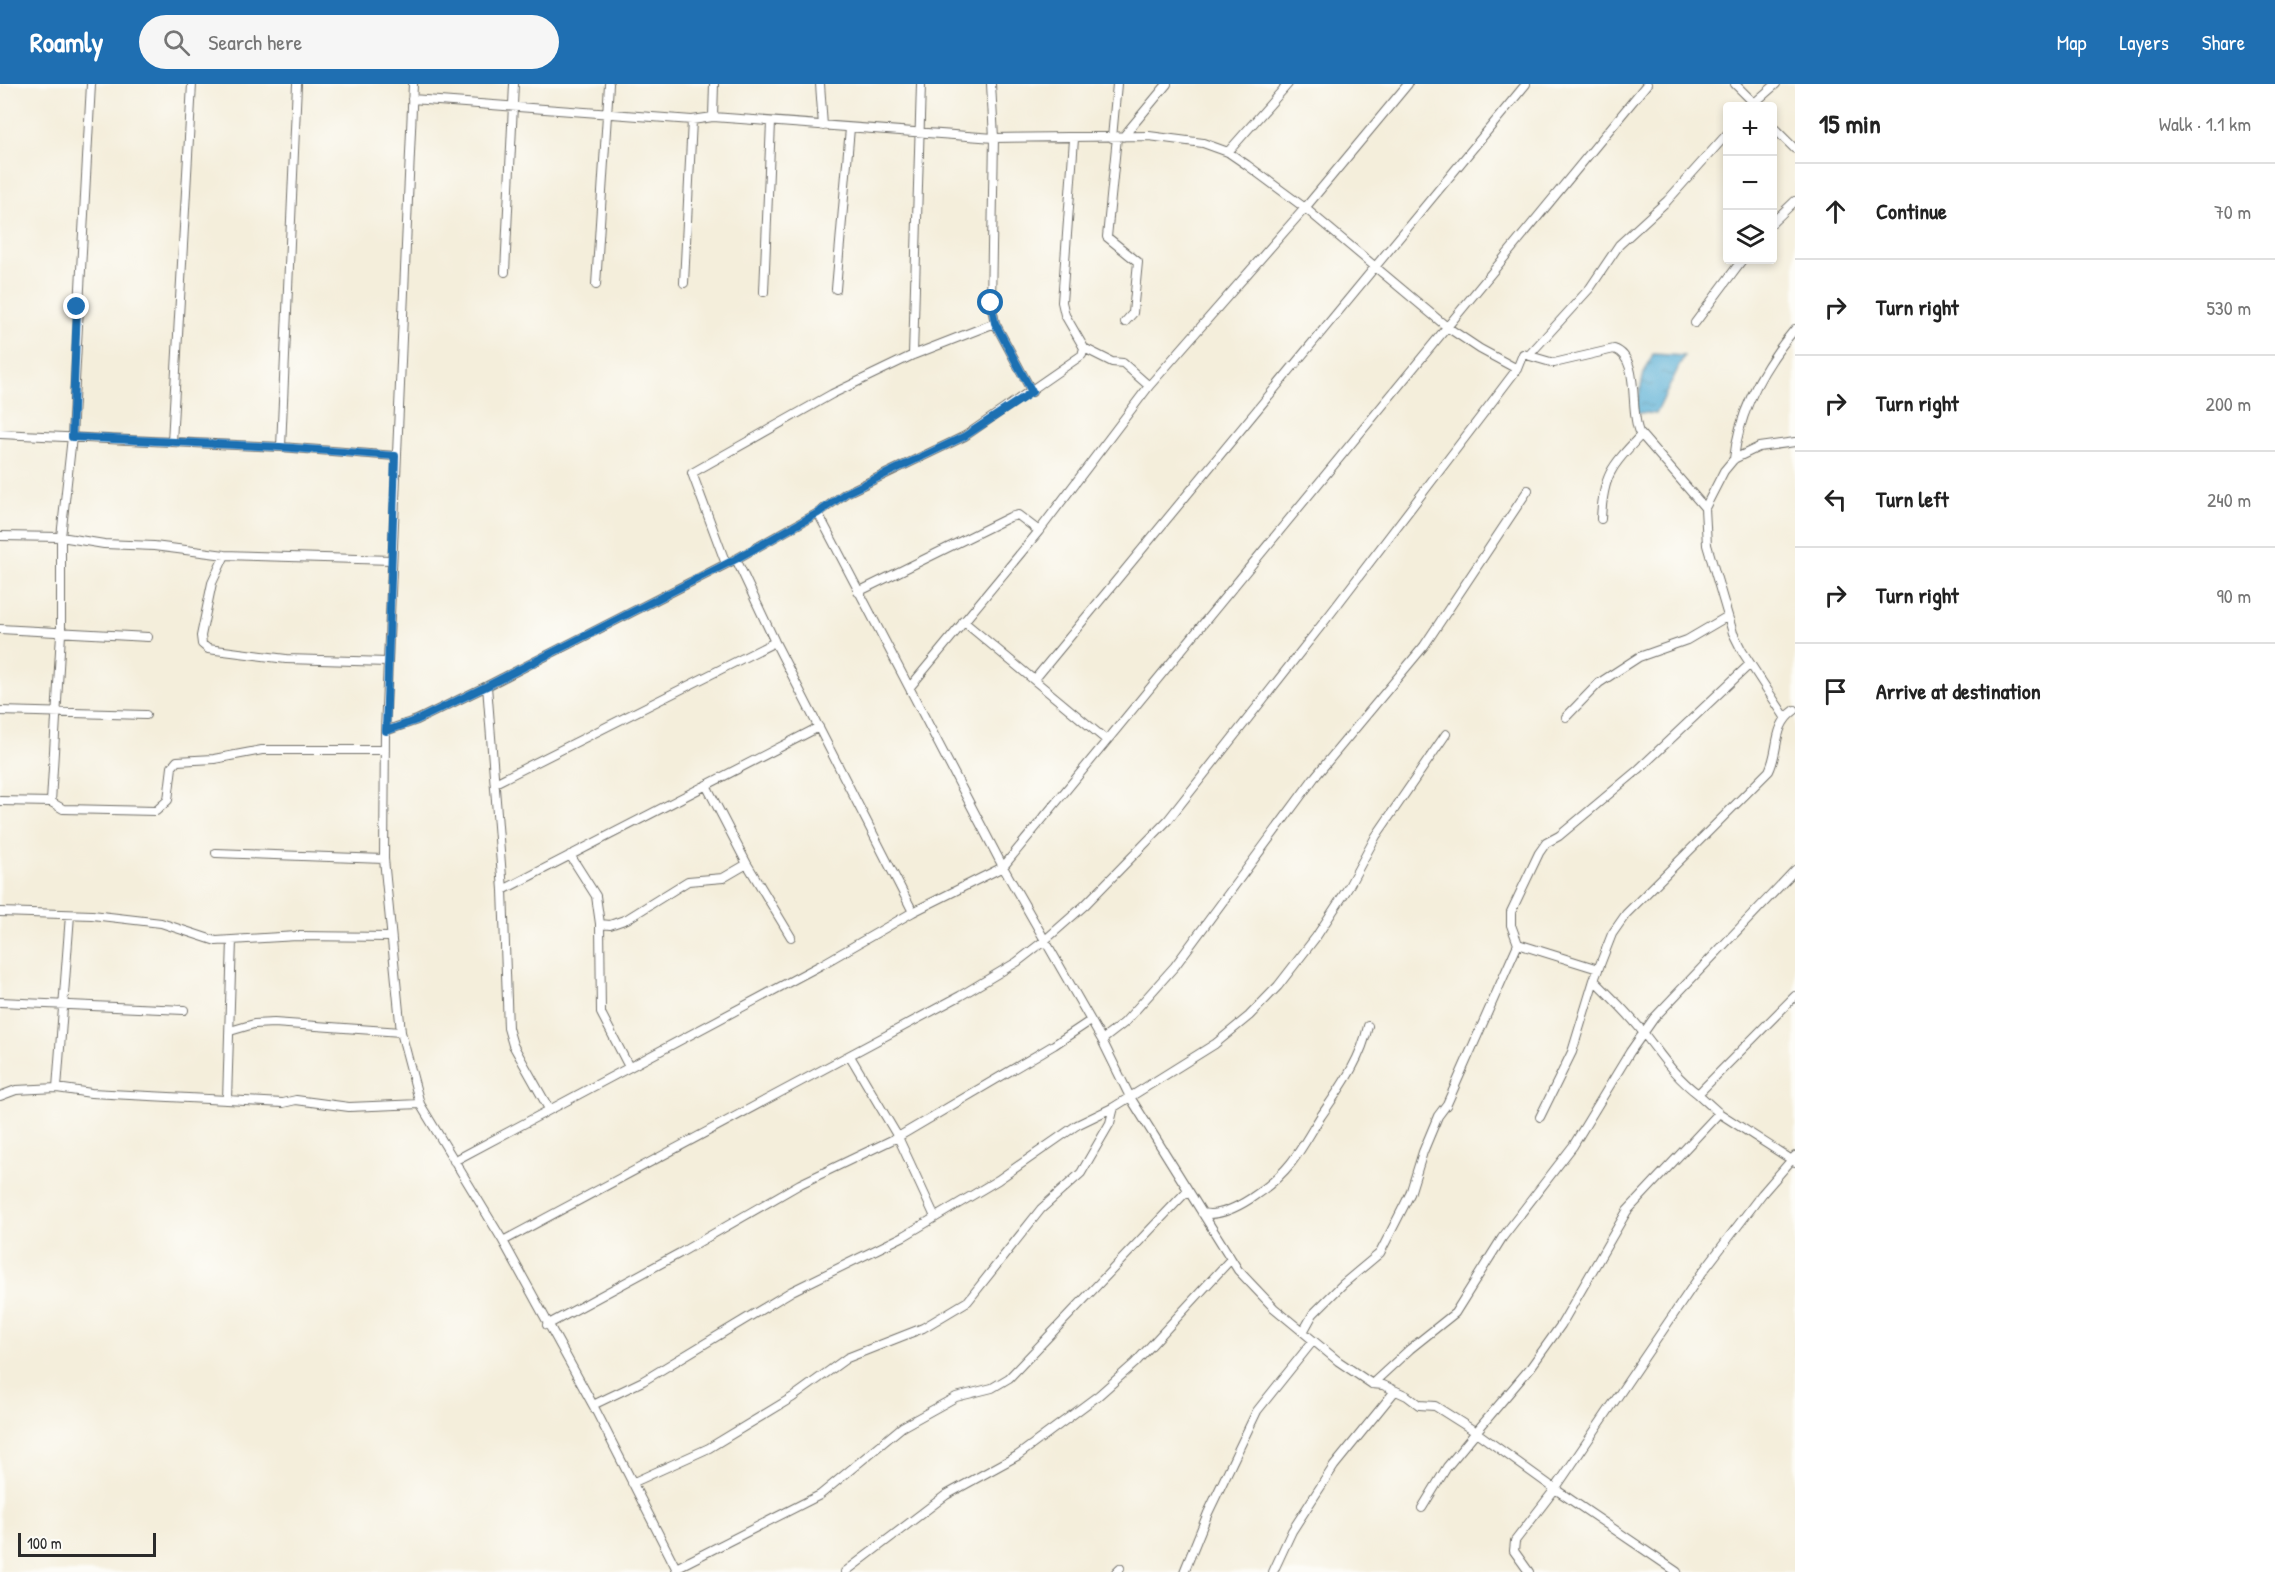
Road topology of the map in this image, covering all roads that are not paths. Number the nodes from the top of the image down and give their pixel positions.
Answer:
1 (90, 84) edge
2 (192, 84) edge
3 (297, 84) edge
4 (412, 84) edge
5 (514, 84) edge
6 (609, 84) edge
7 (714, 84) edge
8 (823, 84) edge
9 (921, 84) edge
10 (991, 84) edge
11 (1117, 84) edge
12 (1167, 84) edge
13 (1288, 84) edge
14 (1408, 84) edge
15 (1526, 84) edge
16 (1647, 84) edge
17 (1735, 84) edge
18 (1776, 84) edge
19 (412, 99) junction
20 (1751, 102) edge
21 (1758, 102) edge
22 (513, 105) junction
23 (608, 114) junction
24 (713, 117) junction
25 (692, 120) junction
26 (771, 122) junction
27 (823, 126) junction
28 (850, 128) junction
29 (1777, 130) edge
30 (919, 134) junction
31 (1117, 137) junction
32 (994, 138) junction
33 (1074, 139) junction
34 (1723, 139) edge
35 (1795, 149) edge
36 (1228, 152) junction
37 (1795, 201) edge
38 (1305, 208) junction
39 (1777, 219) edge
40 (1739, 264) edge
41 (1377, 267) junction
42 (505, 272) dead end
43 (684, 283) dead end
44 (596, 285) dead end
45 (836, 289) dead end
46 (764, 292) dead end
47 (1125, 322) dead end
48 (995, 323) junction
49 (1695, 323) dead end
50 (1448, 327) junction
51 (1795, 329) edge
52 (1084, 348) junction
53 (1530, 354) junction
54 (913, 355) junction
55 (1517, 369) junction
56 (1149, 386) junction
57 (1032, 392) junction
58 (0, 434) edge
59 (1641, 435) junction
60 (72, 437) junction
61 (172, 442) junction
62 (1795, 442) edge
63 (280, 447) junction
64 (395, 456) junction
65 (1734, 459) junction
66 (1528, 490) dead end
67 (1705, 508) junction
68 (818, 513) junction
69 (1601, 519) dead end
70 (1039, 531) junction
71 (0, 536) edge
72 (61, 537) junction
73 (225, 555) junction
74 (736, 559) junction
75 (392, 560) junction
76 (726, 564) junction
77 (858, 592) junction
78 (1728, 616) junction
79 (963, 621) junction
80 (0, 629) edge
81 (61, 634) junction
82 (148, 637) dead end
83 (775, 642) junction
84 (388, 662) junction
85 (1750, 664) junction
86 (1035, 679) junction
87 (487, 686) junction
88 (910, 687) junction
89 (1795, 710) edge
90 (0, 711) edge
91 (56, 713) junction
92 (146, 716) dead end
93 (1566, 717) dead end
94 (1785, 717) junction
95 (819, 727) junction
96 (386, 731) junction
97 (1446, 734) dead end
98 (1105, 739) junction
99 (385, 750) junction
100 (495, 783) junction
101 (706, 785) junction
102 (0, 801) edge
103 (51, 802) junction
104 (216, 853) dead end
105 (570, 855) junction
106 (384, 860) junction
107 (747, 864) junction
108 (1003, 867) junction
109 (1795, 870) edge
110 (502, 890) junction
111 (0, 912) edge
112 (913, 912) junction
113 (70, 915) junction
114 (600, 924) junction
115 (391, 937) junction
116 (791, 937) dead end
117 (232, 940) junction
118 (1044, 941) junction
119 (1518, 944) junction
120 (1598, 969) junction
121 (1594, 980) junction
122 (1795, 996) edge
123 (0, 1002) edge
124 (64, 1005) junction
125 (184, 1010) dead end
126 (1090, 1021) junction
127 (1368, 1026) dead end
128 (230, 1031) junction
129 (401, 1032) junction
130 (1644, 1034) junction
131 (1102, 1040) junction
132 (850, 1056) junction
133 (629, 1067) junction
134 (57, 1088) junction
135 (1698, 1094) junction
136 (0, 1096) edge
137 (1130, 1096) junction
138 (227, 1100) junction
139 (420, 1104) junction
140 (1114, 1107) junction
141 (549, 1109) junction
142 (1719, 1113) junction
143 (1540, 1117) dead end
144 (898, 1137) junction
145 (1794, 1160) edge
146 (454, 1161) junction
147 (1187, 1191) junction
148 (1202, 1213) junction
149 (935, 1217) junction
150 (503, 1241) junction
151 (1231, 1259) junction
152 (547, 1325) junction
153 (1303, 1332) junction
154 (1313, 1341) junction
155 (1372, 1384) junction
156 (1395, 1391) junction
157 (593, 1405) junction
158 (1476, 1432) junction
159 (632, 1483) junction
160 (1555, 1489) junction
161 (1422, 1508) dead end
162 (677, 1570) edge
163 (845, 1572) edge
164 (1184, 1572) edge
165 (1273, 1572) edge
166 (1529, 1572) edge
167 (1677, 1572) edge

1 - 60 street
2 - 61 street
3 - 63 street
4 - 19 street
5 - 22 street
6 - 23 street
7 - 24 street
8 - 27 street
9 - 30 street
10 - 32 street
11 - 31 street
12 - 31 street
13 - 36 street
14 - 38 street
15 - 41 street
16 - 50 street
17 - 20 street
18 - 21 street
19 - 22 street
19 - 64 street
22 - 23 street
22 - 42 street
23 - 25 street
23 - 44 street
24 - 25 street
24 - 26 street
25 - 43 street
26 - 27 street
26 - 46 street
27 - 28 street
28 - 30 street
28 - 45 street
29 - 35 street
30 - 32 street
30 - 54 street
31 - 33 street
31 - 36 street
31 - 47 street
32 - 33 street
32 - 48 street
33 - 52 street
34 - 53 street
36 - 38 street
37 - 39 street
38 - 41 street
38 - 56 street
40 - 49 street
41 - 50 street
41 - 86 street
48 - 54 street
48 - 57 street
50 - 55 street
50 - 98 street
51 - 65 street
52 - 56 street
52 - 57 street
53 - 55 street
53 - 59 street
54 - 76 street
55 - 118 street
56 - 70 street
57 - 68 street
58 - 60 street
59 - 67 street
59 - 69 street
60 - 61 street
60 - 72 street
61 - 63 street
62 - 65 street
63 - 64 street
64 - 75 street
65 - 67 street
66 - 131 street
67 - 78 street
68 - 74 street
68 - 77 street
70 - 77 street
70 - 79 street
71 - 72 street
72 - 73 street
72 - 81 street
73 - 75 street
73 - 84 street
74 - 76 street
74 - 83 street
75 - 84 street
76 - 87 street
77 - 88 street
78 - 85 street
78 - 93 street
79 - 86 street
79 - 88 street
80 - 81 street
81 - 82 street
81 - 91 street
83 - 95 street
83 - 100 street
84 - 96 street
85 - 94 street
85 - 119 street
86 - 98 street
87 - 96 street
87 - 100 street
88 - 108 street
89 - 94 street
90 - 91 street
91 - 92 street
91 - 103 street
94 - 120 street
95 - 101 street
95 - 112 street
96 - 99 street
97 - 137 street
98 - 108 street
99 - 103 street
99 - 106 street
100 - 110 street
101 - 105 street
101 - 107 street
102 - 103 street
104 - 106 street
105 - 110 street
105 - 114 street
106 - 115 street
107 - 114 street
107 - 116 street
108 - 112 street
108 - 118 street
109 - 130 street
110 - 141 street
111 - 113 street
112 - 133 street
113 - 117 street
113 - 124 street
114 - 133 street
115 - 117 street
115 - 129 street
117 - 128 street
118 - 126 street
118 - 132 street
119 - 120 street
119 - 153 street
120 - 121 street
121 - 130 street
121 - 143 street
122 - 135 street
123 - 124 street
124 - 125 street
124 - 134 street
126 - 131 street
126 - 144 street
127 - 148 street
128 - 129 street
128 - 138 street
129 - 139 street
130 - 135 street
130 - 155 street
131 - 137 street
132 - 144 street
132 - 150 street
133 - 141 street
134 - 136 street
134 - 138 street
135 - 142 street
137 - 140 street
137 - 147 street
138 - 139 street
139 - 146 street
140 - 149 street
140 - 159 street
141 - 146 street
142 - 145 street
142 - 158 street
144 - 149 street
144 - 152 street
145 - 160 street
146 - 150 street
147 - 148 street
147 - 162 street
148 - 151 street
149 - 157 street
150 - 152 street
151 - 153 street
151 - 163 street
152 - 157 street
153 - 154 street
154 - 155 street
154 - 164 street
155 - 156 street
156 - 158 street
156 - 165 street
157 - 159 street
158 - 160 street
158 - 161 street
159 - 162 street
160 - 166 street
160 - 167 street

